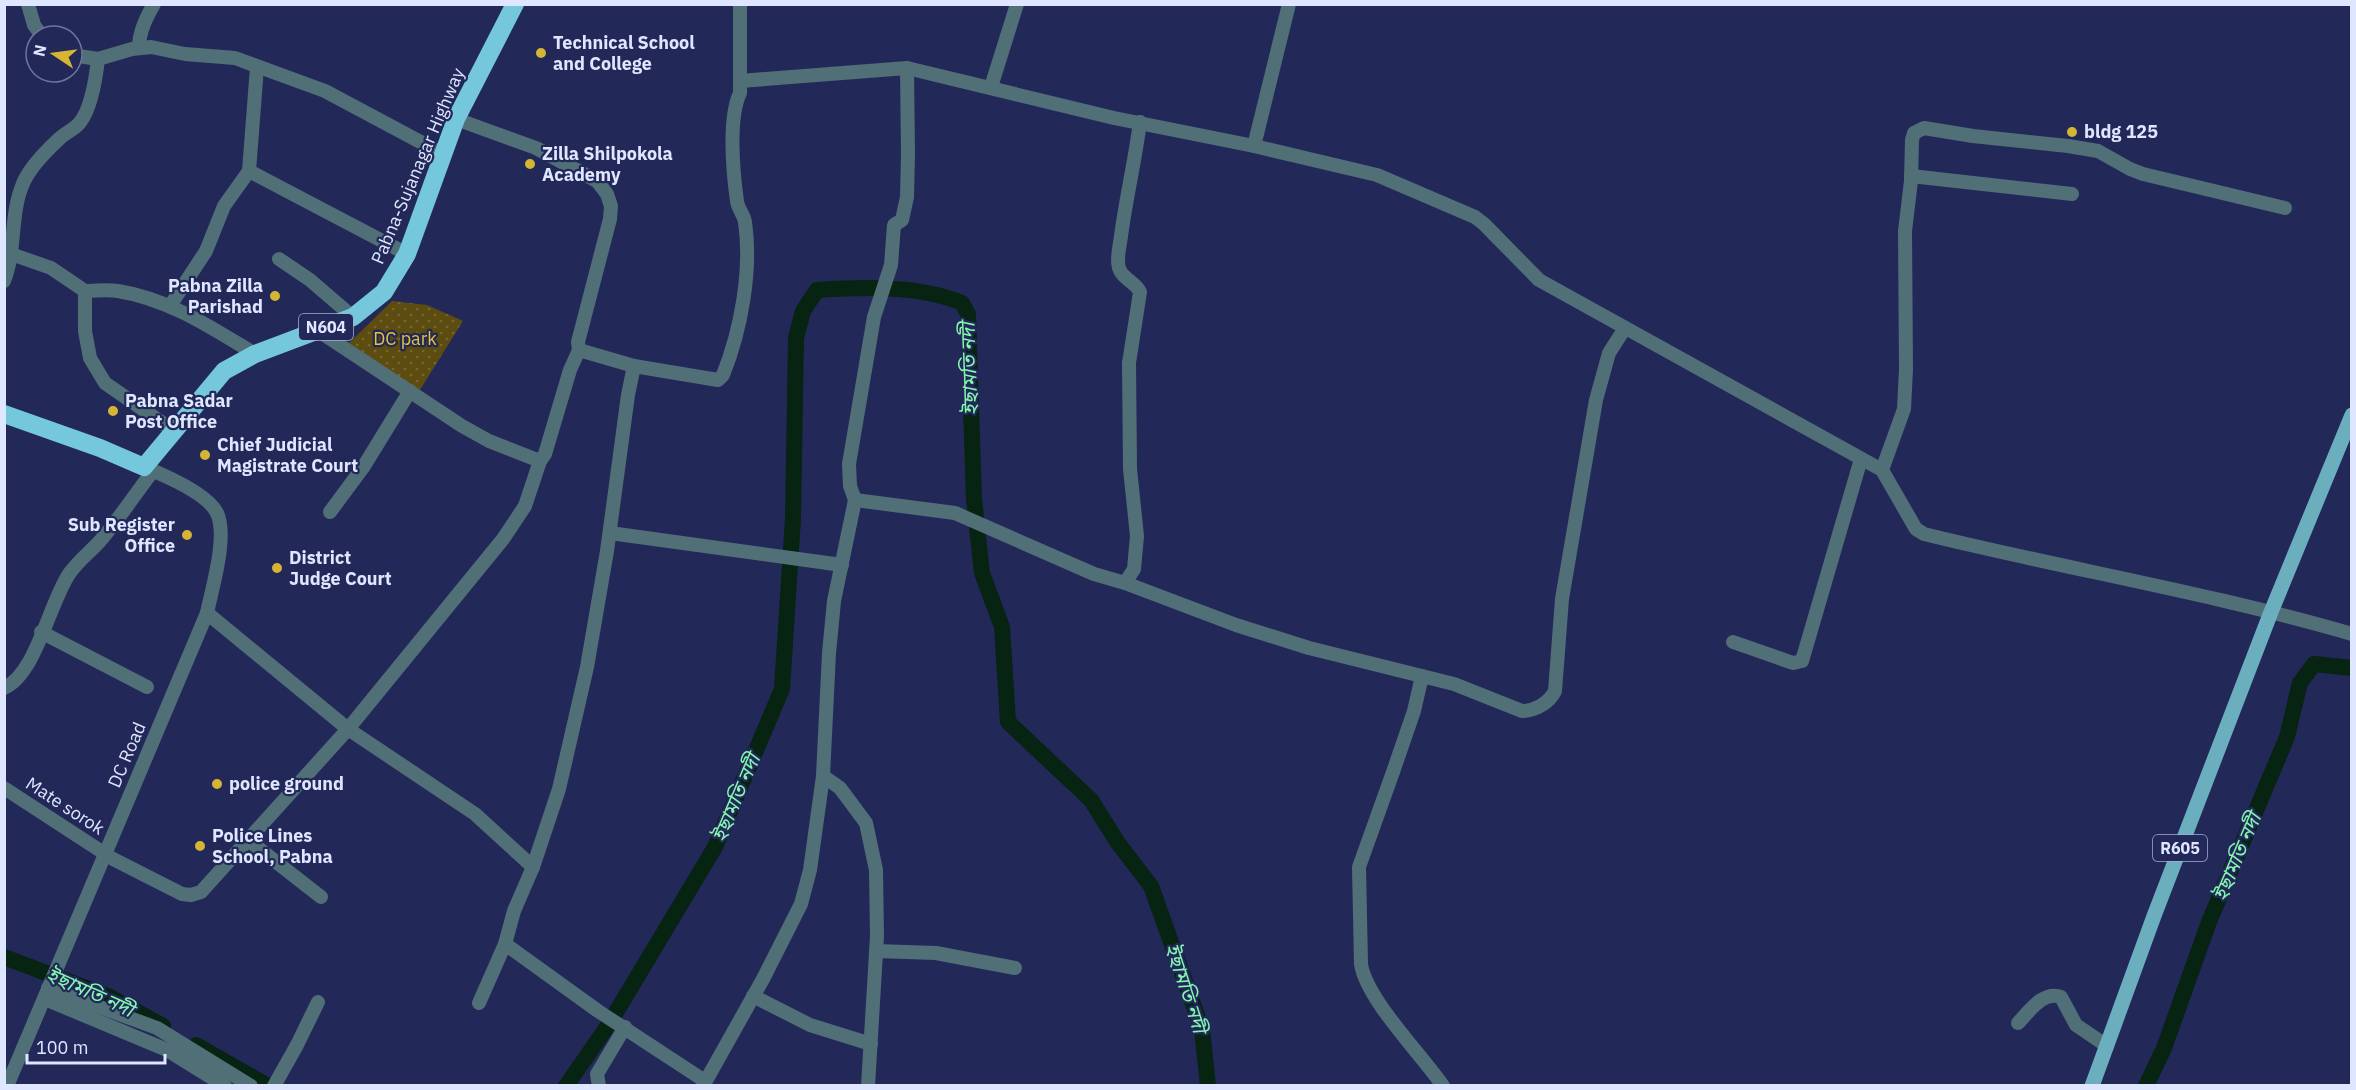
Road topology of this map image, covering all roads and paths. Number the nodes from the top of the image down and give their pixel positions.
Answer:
1 (28, 4) edge
2 (154, 4) edge
3 (515, 4) edge
4 (740, 4) edge
5 (1017, 4) edge
6 (1289, 4) edge
7 (34, 24) edge
8 (139, 48) junction
9 (84, 57) edge
10 (98, 59) junction
11 (257, 67) junction
12 (907, 68) junction
13 (740, 81) junction
14 (992, 87) junction
15 (456, 119) junction
16 (1140, 123) junction
17 (1254, 146) junction
18 (444, 154) junction
19 (249, 171) junction
20 (1911, 176) junction
21 (2072, 194) dead end
22 (2285, 208) dead end
23 (11, 254) junction
24 (407, 254) junction
25 (279, 259) dead end
26 (4, 281) edge
27 (85, 291) junction
28 (170, 306) junction
29 (353, 316) junction
30 (1625, 328) junction
31 (317, 330) junction
32 (579, 350) junction
33 (255, 354) junction
34 (634, 366) junction
35 (410, 391) junction
36 (4, 414) edge
37 (2352, 415) edge
38 (174, 430) junction
39 (1861, 459) junction
40 (540, 461) junction
41 (148, 469) junction
42 (1882, 470) junction
43 (855, 500) junction
44 (330, 512) dead end
45 (610, 533) junction
46 (842, 565) junction
47 (1125, 583) junction
48 (2271, 612) junction
49 (207, 613) junction
50 (41, 632) junction
51 (2352, 634) edge
52 (1733, 642) dead end
53 (1422, 676) junction
54 (147, 687) dead end
55 (4, 688) edge
56 (348, 729) junction
57 (824, 776) junction
58 (4, 788) edge
59 (248, 840) junction
60 (108, 856) junction
61 (533, 867) junction
62 (321, 897) dead end
63 (505, 944) junction
64 (876, 951) junction
65 (1015, 968) dead end
66 (46, 993) junction
67 (753, 996) junction
68 (318, 1002) dead end
69 (479, 1003) dead end
70 (2018, 1023) dead end
71 (624, 1027) junction
72 (870, 1044) junction
73 (2108, 1046) junction
74 (277, 1081) edge
75 (704, 1083) edge
76 (8, 1086) edge
77 (225, 1086) edge
78 (251, 1086) edge
79 (599, 1086) edge
80 (868, 1086) edge
81 (1443, 1086) edge
82 (2092, 1086) edge

1 - 7 street
2 - 8 street
3 - 15 highway, Pabna-Sujanagar Highway / N604
4 - 13 street
5 - 14 street
6 - 17 street
8 - 10 street
8 - 11 street
9 - 10 street
10 - 23 street
11 - 18 street
11 - 19 street
12 - 13 street
12 - 14 street
12 - 43 street
13 - 34 street
14 - 16 street
15 - 18 highway, Pabna-Sujanagar Highway / N604
15 - 32 street
16 - 17 street
16 - 47 street
17 - 30 street
18 - 24 highway, Pabna-Sujanagar Highway / N604
19 - 24 street
19 - 28 street
20 - 21 street
20 - 22 street
20 - 42 street
23 - 26 street
23 - 27 street
24 - 29 highway, Pabna-Sujanagar Highway / N604
25 - 29 street
27 - 28 street
27 - 38 street
28 - 33 street
29 - 31 highway, Pabna-Sujanagar Highway / N604
30 - 39 street
30 - 53 street
31 - 33 highway, Pabna-Sujanagar Highway / N604
31 - 35 street
32 - 34 street
32 - 40 street
33 - 38 highway, Pabna-Sujanagar Highway / N604
34 - 45 street
35 - 40 street
35 - 44 street
36 - 41 highway
37 - 48 main road, R605
38 - 41 highway, Pabna-Sujanagar Highway / N604
39 - 42 street
39 - 52 street
40 - 56 street
41 - 49 street, DC Road
41 - 50 street
42 - 48 street
43 - 46 street
43 - 47 street
45 - 46 street
45 - 61 street
46 - 57 street
47 - 53 street
48 - 51 street
48 - 73 main road, R605
49 - 56 street
49 - 60 street, DC Road
50 - 54 street
50 - 55 street
53 - 81 street
56 - 59 street
56 - 61 street
57 - 64 street
57 - 67 street
58 - 60 street, Mate sorok
59 - 60 street, Mate sorok
59 - 62 street
60 - 66 street, DC Road
61 - 63 street
63 - 69 street
63 - 71 street
64 - 65 street
64 - 72 street
66 - 76 street, DC Road
66 - 77 street
66 - 78 street
67 - 72 street
67 - 75 street
68 - 74 street
70 - 73 street
71 - 75 street
71 - 79 street
72 - 80 street
73 - 82 main road, R605

